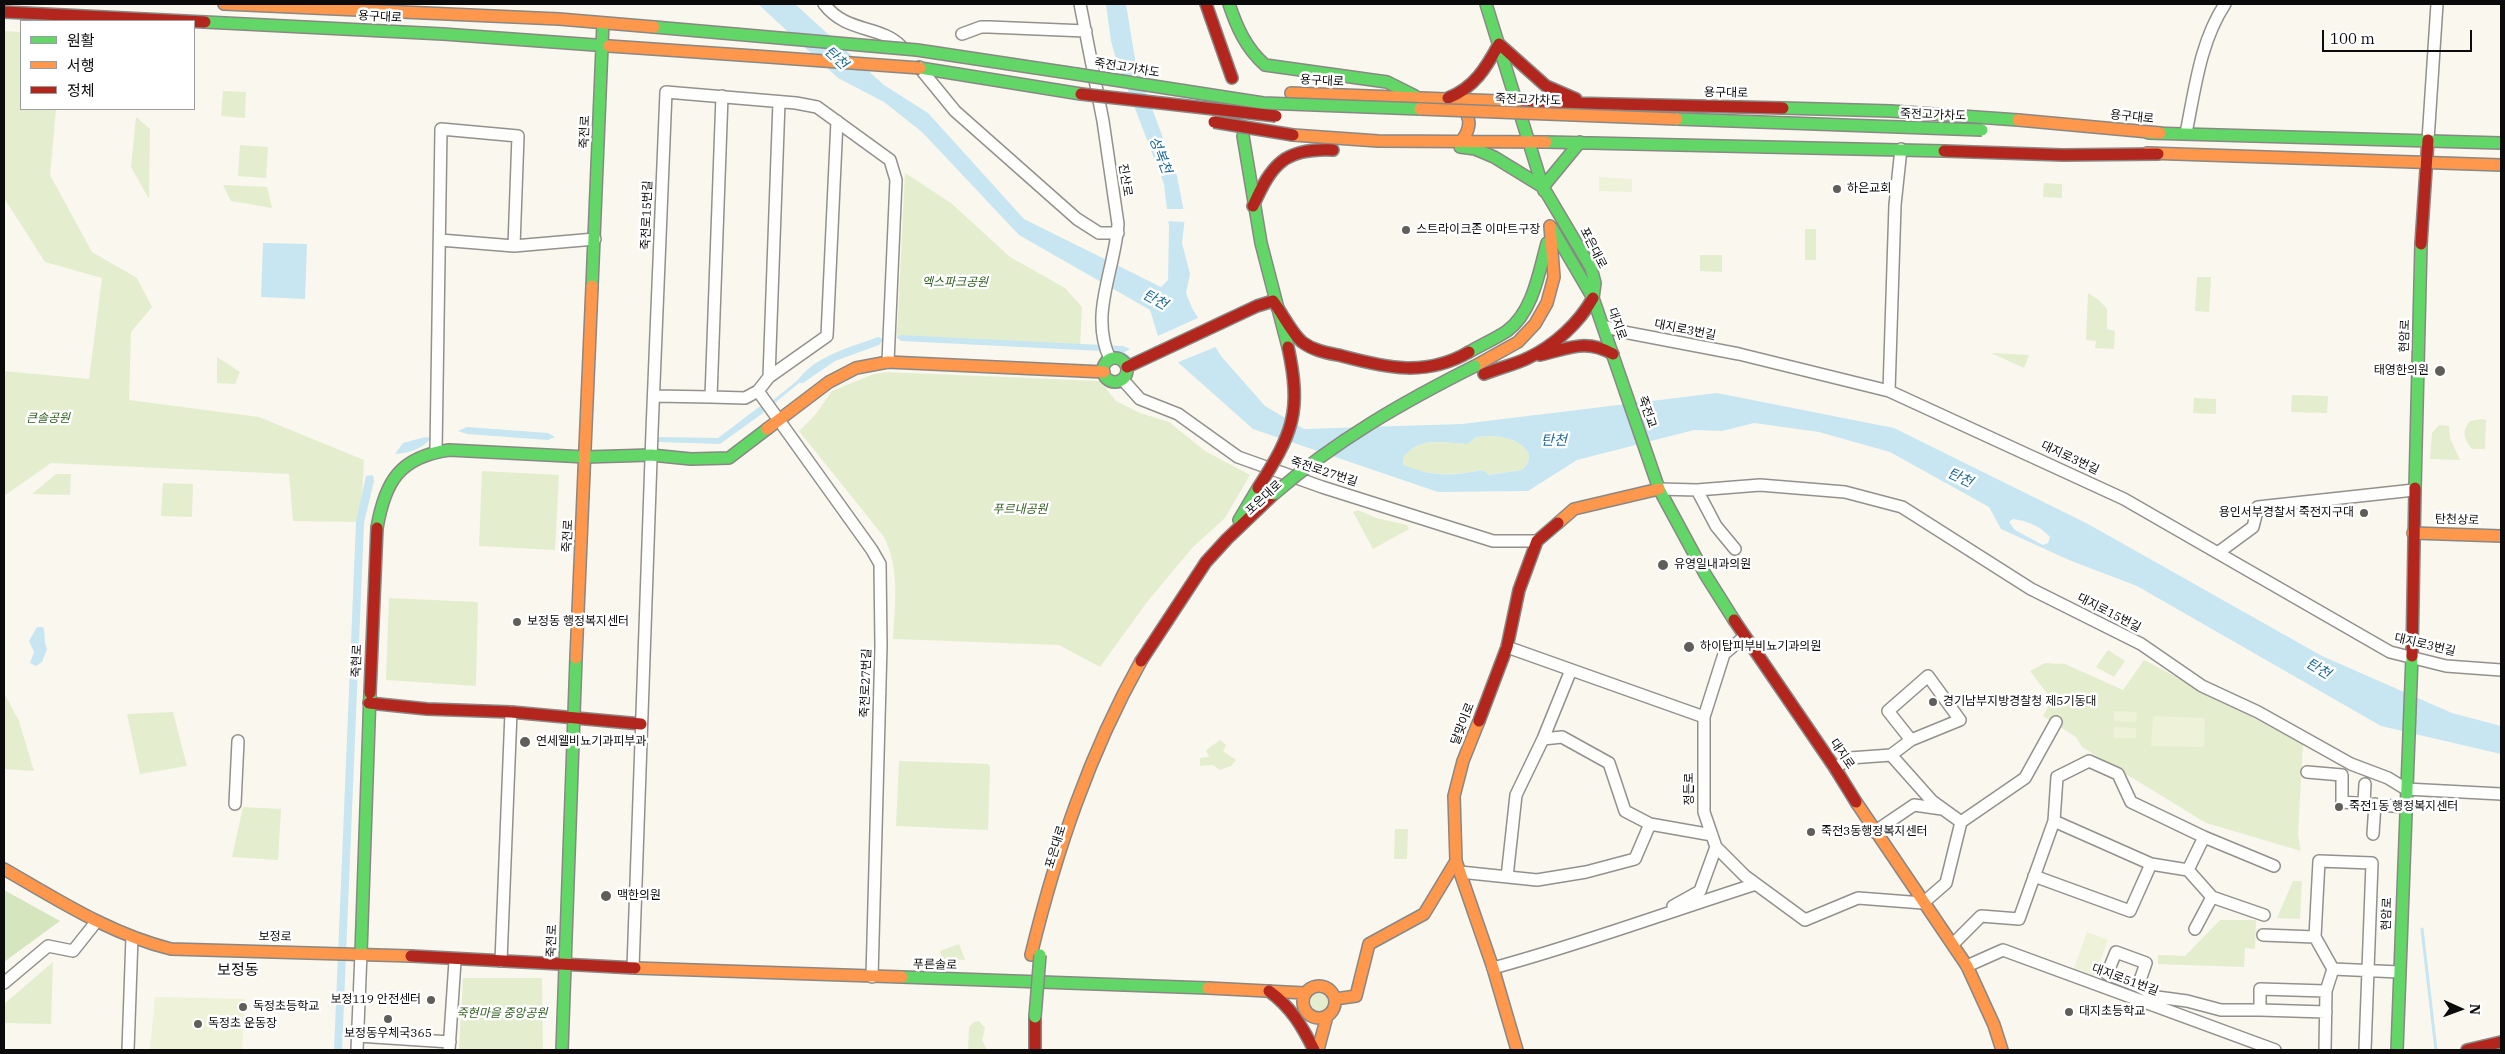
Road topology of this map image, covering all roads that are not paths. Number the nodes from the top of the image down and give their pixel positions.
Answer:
1 (224, 4) edge
2 (824, 4) edge
3 (1080, 4) edge
4 (1206, 4) edge
5 (1229, 4) edge
6 (1486, 4) edge
7 (2225, 4) edge
8 (2437, 4) edge
9 (4, 12) edge
10 (154, 20) edge
11 (195, 22) edge
12 (603, 24) junction
13 (1086, 31) junction
14 (962, 34) dead end
15 (602, 44) junction
16 (1499, 44) junction
17 (1076, 74) junction
18 (1232, 78) dead end
19 (1081, 94) junction
20 (722, 96) junction
21 (1421, 99) junction
22 (1440, 100) junction
23 (1456, 100) junction
24 (780, 102) junction
25 (1517, 102) junction
26 (1592, 104) junction
27 (1292, 117) dead end
28 (837, 121) junction
29 (1461, 123) dead end
30 (1481, 124) dead end
31 (1511, 125) dead end
32 (1541, 126) dead end
33 (1641, 130) dead end
34 (1982, 130) joint
35 (1701, 132) dead end
36 (1741, 133) dead end
37 (2160, 133) junction
38 (2186, 133) junction
39 (1791, 135) dead end
40 (1244, 136) dead end
41 (1821, 136) dead end
42 (1462, 140) junction
43 (2428, 140) junction
44 (1424, 141) junction
45 (1529, 141) junction
46 (1580, 142) junction
47 (2501, 143) edge
48 (1901, 149) junction
49 (2158, 154) junction
50 (2426, 164) junction
51 (2501, 165) edge
52 (1544, 187) junction
53 (1253, 206) junction
54 (1550, 226) junction
55 (1118, 229) junction
56 (595, 238) junction
57 (440, 240) junction
58 (514, 246) junction
59 (1594, 298) junction
60 (1273, 301) junction
61 (1603, 326) junction
62 (1108, 355) junction
63 (1613, 356) junction
64 (1530, 357) junction
65 (888, 362) junction
66 (1132, 365) junction
67 (1477, 371) junction
68 (1104, 372) junction
69 (769, 377) junction
70 (1123, 380) junction
71 (1889, 391) junction
72 (759, 392) junction
73 (654, 396) junction
74 (711, 397) junction
75 (780, 422) junction
76 (436, 451) junction
77 (651, 455) junction
78 (586, 457) junction
79 (1654, 475) joint
80 (1659, 489) junction
81 (1697, 490) junction
82 (2414, 490) junction
83 (1277, 498) junction
84 (2413, 533) junction
85 (2501, 536) edge
86 (1230, 537) junction
87 (1537, 541) junction
88 (1735, 549) dead end
89 (2219, 552) junction
90 (1744, 637) junction
91 (1507, 647) junction
92 (2412, 659) junction
93 (1571, 670) junction
94 (2501, 670) edge
95 (369, 703) junction
96 (511, 712) junction
97 (573, 717) junction
98 (1704, 717) junction
99 (2056, 722) dead end
100 (641, 724) junction
101 (1543, 739) junction
102 (1911, 740) junction
103 (238, 741) dead end
104 (1891, 755) junction
105 (1835, 768) junction
106 (2307, 772) dead end
107 (2406, 783) junction
108 (2365, 784) dead end
109 (2501, 794) edge
110 (235, 804) dead end
111 (2369, 804) junction
112 (2405, 807) junction
113 (1944, 809) junction
114 (2054, 821) junction
115 (1961, 822) junction
116 (1650, 824) junction
117 (1874, 832) junction
118 (2373, 834) dead end
119 (1712, 835) junction
120 (2204, 837) junction
121 (1716, 847) junction
122 (1456, 861) junction
123 (2151, 864) junction
124 (2274, 866) dead end
125 (4, 869) edge
126 (2188, 870) junction
127 (1460, 872) junction
128 (2034, 876) junction
129 (1507, 877) junction
130 (1756, 884) junction
131 (2212, 897) junction
132 (1922, 903) junction
133 (2264, 915) dead end
134 (1654, 917) junction
135 (96, 922) junction
136 (2195, 929) dead end
137 (2263, 935) dead end
138 (132, 937) junction
139 (2315, 937) junction
140 (1953, 944) junction
141 (356, 953) junction
142 (1036, 955) junction
143 (455, 961) junction
144 (501, 961) junction
145 (565, 966) junction
146 (1967, 966) junction
147 (633, 968) junction
148 (1493, 968) junction
149 (2334, 969) junction
150 (2369, 970) junction
151 (2399, 972) junction
152 (872, 978) junction
153 (4, 983) edge
154 (2138, 986) dead end
155 (1269, 991) junction
156 (2326, 991) junction
157 (1305, 993) junction
158 (1335, 999) junction
159 (2260, 1010) junction
160 (2326, 1012) junction
161 (1327, 1016) junction
162 (1030, 1018) junction
163 (358, 1036) junction
164 (2501, 1042) edge
165 (400, 1045) edge
166 (450, 1046) edge
167 (128, 1050) edge
168 (357, 1050) edge
169 (562, 1050) edge
170 (1025, 1050) edge
171 (1035, 1050) edge
172 (1314, 1050) edge
173 (1318, 1050) edge
174 (1517, 1050) edge
175 (2002, 1050) edge
176 (2275, 1050) edge
177 (2325, 1050) edge
178 (2365, 1050) edge
179 (2397, 1050) edge
180 (2467, 1050) edge

1 - 12 main road, 용구대로
2 - 55 street
3 - 13 street, 진산로
4 - 18 main road
5 - 21 main road
6 - 16 main road, 포은대로
7 - 38 street
8 - 43 street
9 - 10 main road, 용구대로
11 - 15 main road, 용구대로
12 - 15 main road, 죽전로
12 - 17 main road, 용구대로, bridge
13 - 14 street
13 - 55 street, 진산로
15 - 19 main road, 용구대로, bridge
15 - 56 main road, 죽전로
16 - 22 main road
16 - 25 main road, 포은대로
16 - 26 main road
17 - 21 main road, 용구대로, bridge
17 - 34 main road, 죽전고가차도, bridge
19 - 27 main road, bridge
19 - 44 main road, bridge
20 - 24 street, 죽전로15번길
20 - 73 street, 죽전로15번길
20 - 74 street
21 - 22 main road, 용구대로
22 - 23 main road, 용구대로
23 - 25 main road, 용구대로
23 - 42 main road
24 - 28 street, 죽전로15번길
24 - 69 street
25 - 26 main road, 용구대로
25 - 45 main road, 포은대로
26 - 37 main road, 용구대로
28 - 65 street, 죽전로15번길
28 - 69 street
29 - 30 main road
31 - 32 main road, 죽전고가차도
33 - 35 main road
34 - 37 main road, 용구대로
36 - 39 main road
37 - 38 main road, 용구대로
38 - 43 main road, 용구대로
40 - 53 main road
41 - 49 main road, 죽전고가차도
42 - 44 main road
42 - 45 main road
43 - 47 main road, 용구대로
43 - 50 main road, 현암로
44 - 52 main road
44 - 53 main road
45 - 46 main road
45 - 52 main road, 포은대로
46 - 48 main road
46 - 52 main road
48 - 49 main road
48 - 71 street
49 - 50 main road
50 - 51 main road
50 - 82 main road, 현암로
52 - 54 main road, 포은대로
52 - 59 main road, 포은대로
53 - 60 main road
54 - 59 main road
54 - 60 main road
54 - 67 main road, 포은대로
55 - 62 street, 진산로
56 - 58 street
56 - 78 main road, 죽전로
57 - 58 street
57 - 58 street
57 - 76 street
59 - 61 main road, 대지로
59 - 64 main road, 포은대로
60 - 66 main road
60 - 86 main road, bridge
61 - 63 main road, 대지로
61 - 71 street, 대지로3번길
62 - 66 main road
62 - 68 main road
63 - 64 main road
63 - 79 main road, 죽전교
64 - 67 main road, 포은대로
65 - 68 main road
65 - 75 main road
66 - 70 main road
67 - 83 main road, 포은대로
68 - 70 main road
69 - 72 street
70 - 87 street, 죽전로27번길
71 - 89 street, 대지로3번길
72 - 74 street
72 - 75 street
73 - 74 street
73 - 77 street, 죽전로15번길
75 - 77 main road
75 - 152 street, 죽전로27번길
76 - 78 main road, 죽현로
76 - 95 main road, 죽현로
77 - 78 main road
77 - 100 street, 죽전로15번길
78 - 97 main road, 죽전로
79 - 80 main road, 대지로
80 - 81 street, 대지로15번길
80 - 87 main road, 달맞이로
80 - 90 main road, 대지로
81 - 88 street
81 - 107 street, 대지로15번길
82 - 84 main road, 현암로
82 - 89 street
83 - 86 main road, 포은대로
83 - 142 main road, 포은대로
84 - 85 main road, 탄천상로
84 - 92 main road, 현암로
86 - 142 main road, 포은대로
87 - 91 main road, 달맞이로
89 - 92 street, 대지로3번길
90 - 98 street, 정든로
90 - 105 main road, 대지로
91 - 93 street
91 - 122 main road, 달맞이로
92 - 94 street, 대지로3번길
92 - 107 main road, 현암로
93 - 98 street
93 - 101 street
95 - 96 main road
95 - 141 main road, 죽현로
96 - 97 main road
96 - 144 street
97 - 100 main road
97 - 145 main road, 죽전로
98 - 119 street, 정든로
99 - 115 street
100 - 147 street, 죽전로15번길
101 - 116 street
101 - 129 street
102 - 102 street
102 - 104 street
103 - 110 street
104 - 105 street
104 - 113 street
105 - 117 main road, 대지로
106 - 111 street
107 - 109 street, 대지로15번길
107 - 112 main road, 현암로
108 - 111 street
111 - 112 street
111 - 118 street
112 - 151 main road, 현암로
113 - 115 street
113 - 117 street
114 - 120 street
114 - 123 street
114 - 128 street
115 - 132 street
116 - 119 street
116 - 129 street
117 - 132 main road, 대지로
119 - 121 street, 정든로
120 - 124 street
120 - 126 street
121 - 130 street, 정든로
121 - 134 street
122 - 127 main road, 달맞이로
122 - 158 main road
123 - 126 street
123 - 128 street
125 - 135 main road, 보정로
126 - 131 street
127 - 129 street
127 - 148 main road, 달맞이로
128 - 140 street
130 - 132 street, 정든로
130 - 134 street
131 - 133 street
131 - 136 street
132 - 140 main road, 대지로
134 - 148 street
135 - 138 main road, 보정로
135 - 153 street
137 - 139 street
138 - 141 main road, 보정로
138 - 167 street
139 - 149 street
139 - 150 street
140 - 146 main road, 대지로
141 - 143 main road, 보정로
141 - 163 street, 죽현로
142 - 162 main road, bridge
143 - 144 main road, 보정로
143 - 166 street
144 - 145 main road, 보정로
145 - 147 main road, 푸른솔로
145 - 169 main road, 죽전로
146 - 175 main road, 대지로
146 - 176 street, 대지로51번길
147 - 152 main road, 푸른솔로
148 - 174 main road, 달맞이로
149 - 150 street
149 - 156 street
150 - 151 street
150 - 178 street
151 - 179 main road, 현암로
152 - 155 main road, 푸른솔로
154 - 159 street
155 - 157 main road, 푸른솔로
155 - 172 main road
156 - 159 street
156 - 160 street
157 - 158 main road
157 - 161 main road
158 - 161 main road
159 - 160 street
160 - 177 street
161 - 173 main road
162 - 170 main road
162 - 171 main road
163 - 165 street
163 - 168 street, 죽현로
164 - 180 main road
165 - 166 street

